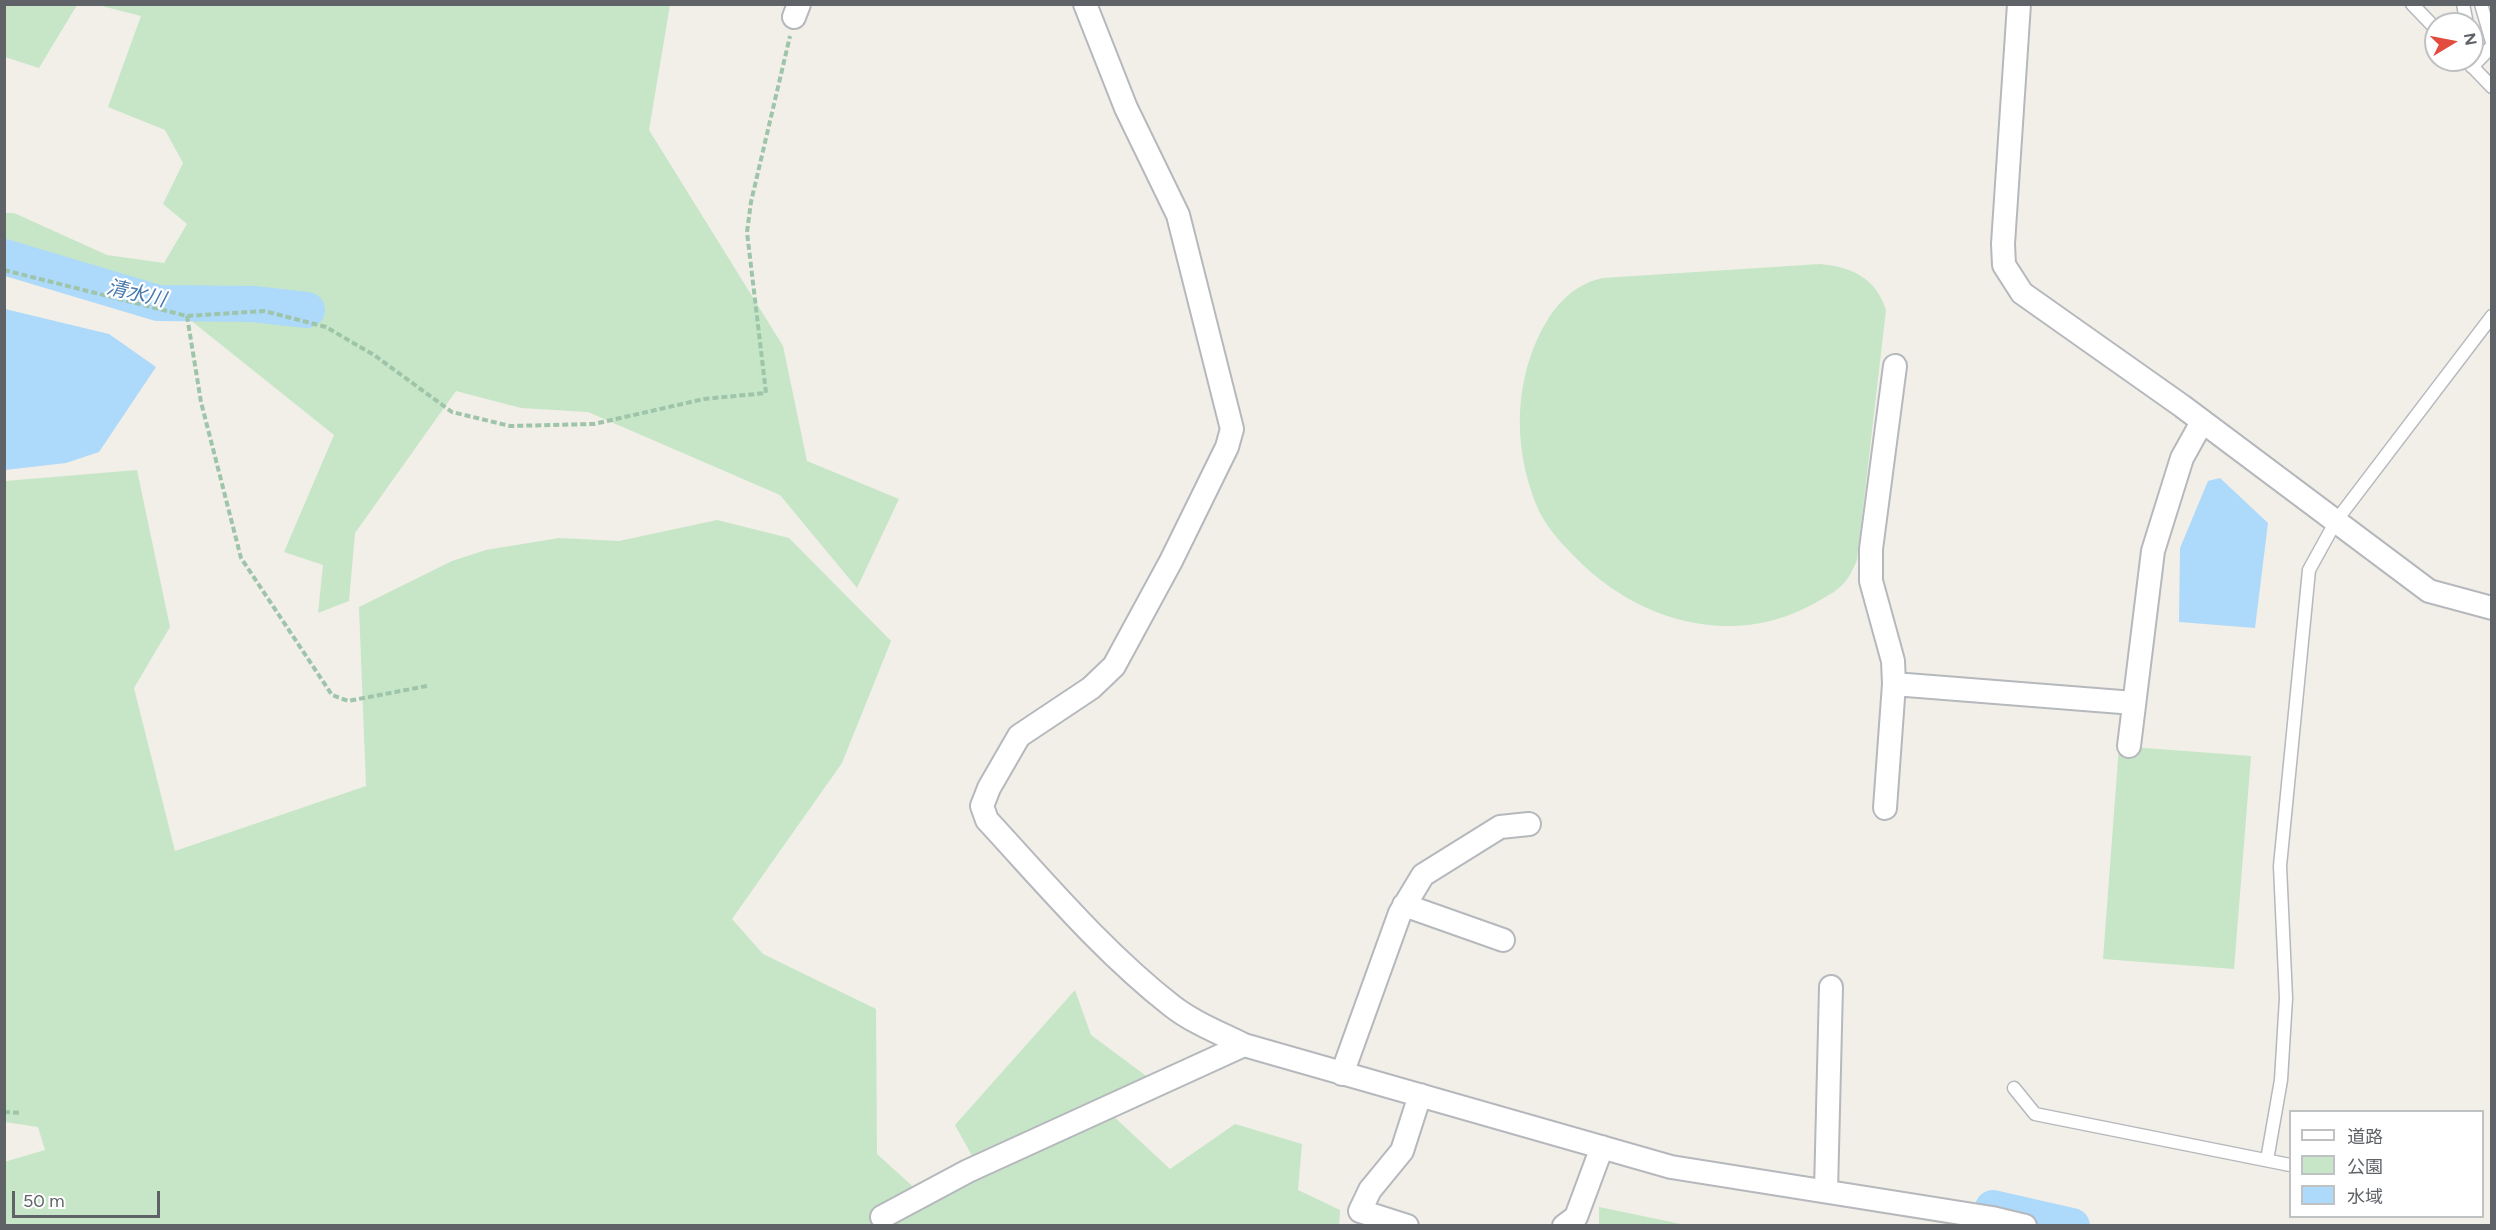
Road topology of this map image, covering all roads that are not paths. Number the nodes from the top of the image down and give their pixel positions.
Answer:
1 (1085, 4) edge
2 (2019, 4) edge
3 (2412, 4) edge
4 (2481, 4) edge
5 (2424, 16) edge
6 (2492, 44) edge
7 (2478, 72) edge
8 (2492, 87) edge
9 (2492, 316) edge
10 (1895, 366) dead end
11 (2202, 422) junction
12 (2336, 521) junction
13 (2492, 608) edge
14 (1894, 684) junction
15 (2134, 703) junction
16 (2129, 746) dead end
17 (1885, 808) dead end
18 (1528, 824) dead end
19 (1404, 905) junction
20 (1503, 940) dead end
21 (1831, 987) dead end
22 (1244, 1045) junction
23 (1342, 1074) junction
24 (2014, 1088) dead end
25 (1420, 1095) junction
26 (1602, 1148) junction
27 (2267, 1160) junction
28 (2289, 1165) edge
29 (1826, 1191) junction
30 (882, 1217) dead end
31 (1998, 1223) edge
32 (1407, 1226) edge
33 (1564, 1226) edge
34 (2025, 1226) edge

1 - 22 street
2 - 11 street
3 - 5 lane
4 - 6 lane
7 - 8 lane
9 - 12 lane
10 - 14 street
11 - 12 street
11 - 15 street
12 - 13 street
12 - 27 lane
14 - 15 street
14 - 17 street
15 - 16 street
18 - 19 street
19 - 20 street
19 - 23 street
21 - 29 street
22 - 23 street
22 - 30 street
23 - 25 street
24 - 27 lane
25 - 26 street
25 - 32 street
26 - 29 street
26 - 33 street
27 - 28 lane
29 - 31 street
31 - 34 street

